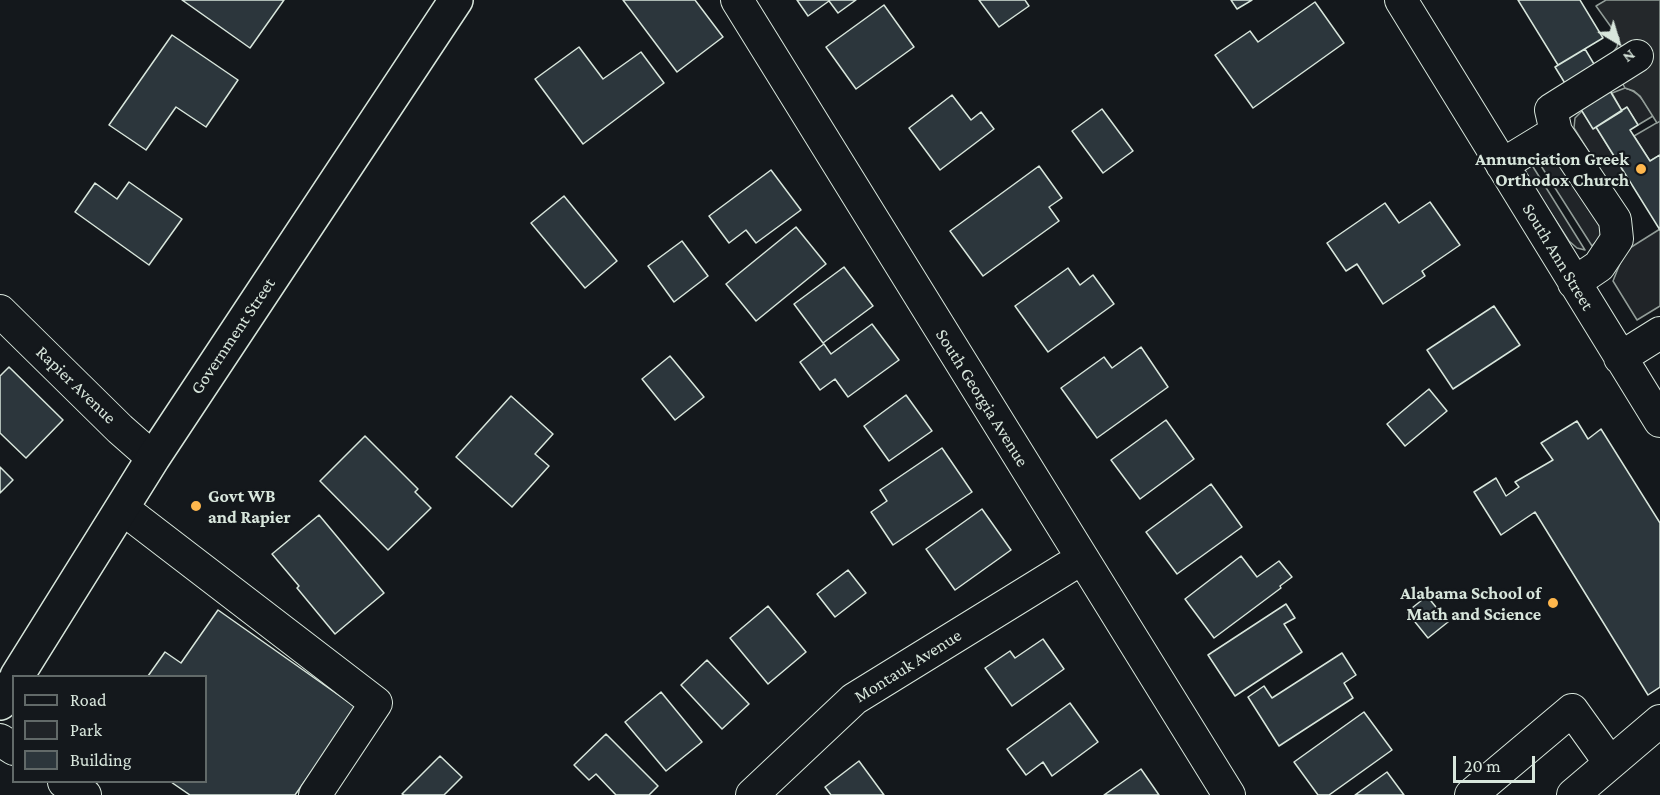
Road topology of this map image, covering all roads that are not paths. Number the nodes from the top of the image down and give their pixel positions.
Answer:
1 (456, 0) edge
2 (737, 0) edge
3 (1401, 0) edge
4 (1637, 56) dead end
5 (1556, 132) junction
6 (1502, 165) junction
7 (1574, 283) junction
8 (0, 311) edge
9 (1660, 333) edge
10 (1620, 358) junction
11 (1660, 421) edge
12 (153, 458) junction
13 (122, 508) junction
14 (1081, 559) junction
15 (18, 675) edge
16 (12, 685) edge
17 (0, 703) edge
18 (1660, 721) edge
19 (1610, 763) junction
20 (66, 783) edge
21 (85, 795) edge
22 (315, 795) edge
23 (752, 795) edge
24 (1229, 795) edge
25 (1471, 795) edge
26 (1573, 795) edge

1 - 12 main road, Government Street
2 - 14 street, South Georgia Avenue
3 - 6 street, South Ann Street
4 - 5 street
5 - 6 street
5 - 7 street
6 - 7 street, South Ann Street
7 - 10 street, South Ann Street
8 - 12 street, Rapier Avenue
9 - 10 street
10 - 11 street, South Ann Street
12 - 13 main road, Government Street
13 - 15 main road, Government Street
13 - 22 street
14 - 23 street, Montauk Avenue
14 - 24 street, South Georgia Avenue
16 - 17 main road
18 - 19 street
19 - 25 street
19 - 26 street
20 - 21 street

